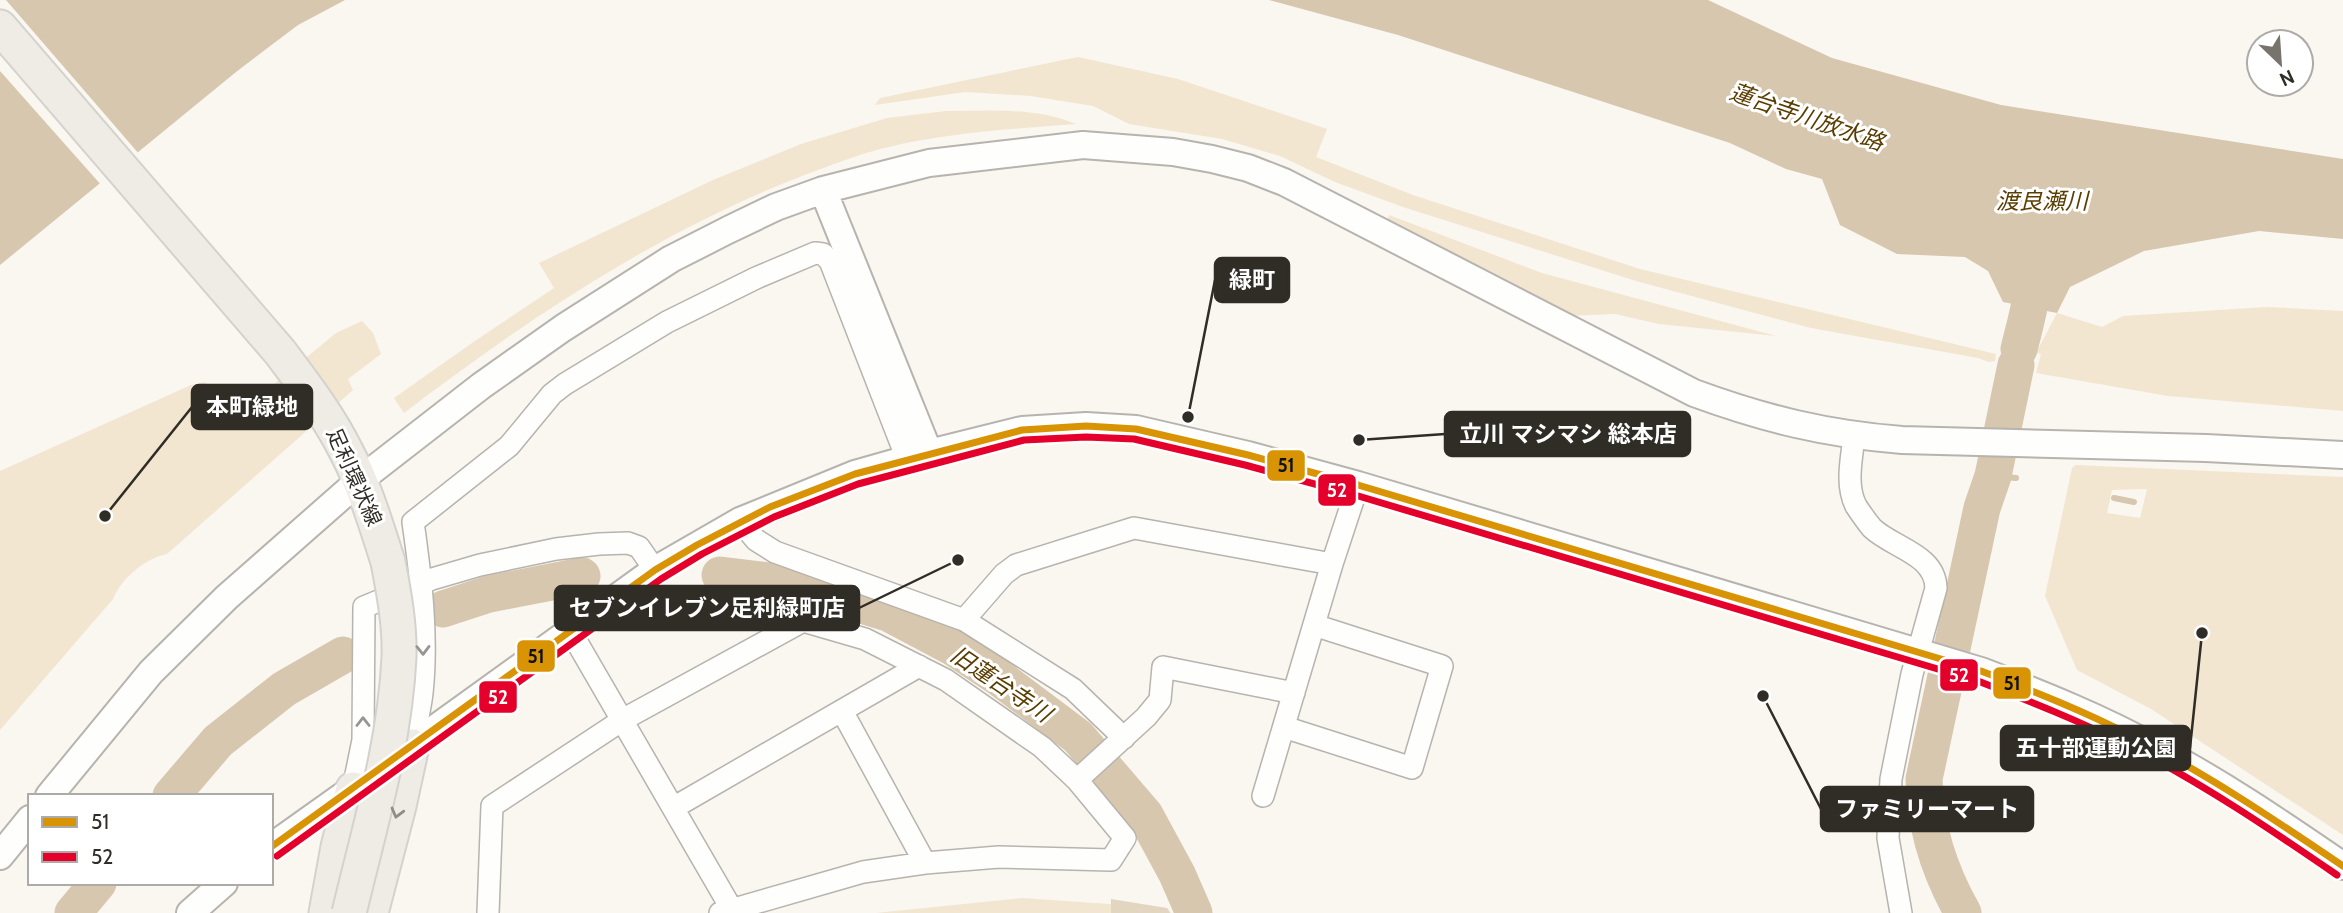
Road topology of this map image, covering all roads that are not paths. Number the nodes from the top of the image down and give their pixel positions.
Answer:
1 (0, 27) edge
2 (823, 190) junction
3 (1854, 436) junction
4 (2343, 455) edge
5 (918, 456) junction
6 (360, 480) junction
7 (1358, 485) junction
8 (740, 521) junction
9 (1332, 564) junction
10 (655, 570) junction
11 (422, 582) junction
12 (964, 620) junction
13 (1314, 625) junction
14 (571, 632) junction
15 (1926, 654) junction
16 (919, 666) junction
17 (1294, 693) junction
18 (842, 711) junction
19 (624, 719) junction
20 (1284, 727) junction
21 (1120, 742) junction
22 (412, 746) junction
23 (1083, 775) junction
24 (353, 789) junction
25 (51, 794) edge
26 (1263, 796) dead end
27 (673, 808) junction
28 (28, 821) edge
29 (273, 846) edge
30 (0, 856) edge
31 (925, 863) junction
32 (2343, 866) edge
33 (222, 885) edge
34 (726, 911) edge
35 (190, 913) edge
36 (326, 913) edge
37 (349, 913) edge
38 (371, 913) edge
39 (488, 913) edge
40 (1900, 913) edge

1 - 6 main road, 足利環状線
2 - 3 street
2 - 5 street
2 - 6 street
3 - 4 street
3 - 15 street
5 - 7 street
5 - 8 street
5 - 11 street
6 - 25 street
6 - 37 main road, 足利環状線, bridge
7 - 9 street
7 - 15 street
8 - 10 street
8 - 12 street
9 - 12 street
9 - 13 street
10 - 11 street
10 - 14 street
11 -> 22 street
24 -> 11 street
12 - 21 street
13 - 17 street
13 - 20 street
14 - 19 street
14 - 22 street
15 - 32 street
15 - 40 street
16 - 18 street
16 - 19 street
16 - 23 street
17 - 20 street
17 - 21 street
18 - 27 street
18 - 31 street
19 - 27 street
19 - 39 street
20 - 26 street
21 - 23 street
22 - 24 street
22 -> 38 main road
23 - 31 street
24 - 29 street
24 - 36 main road
27 - 34 street
28 - 30 street
31 - 34 street
33 - 35 street

